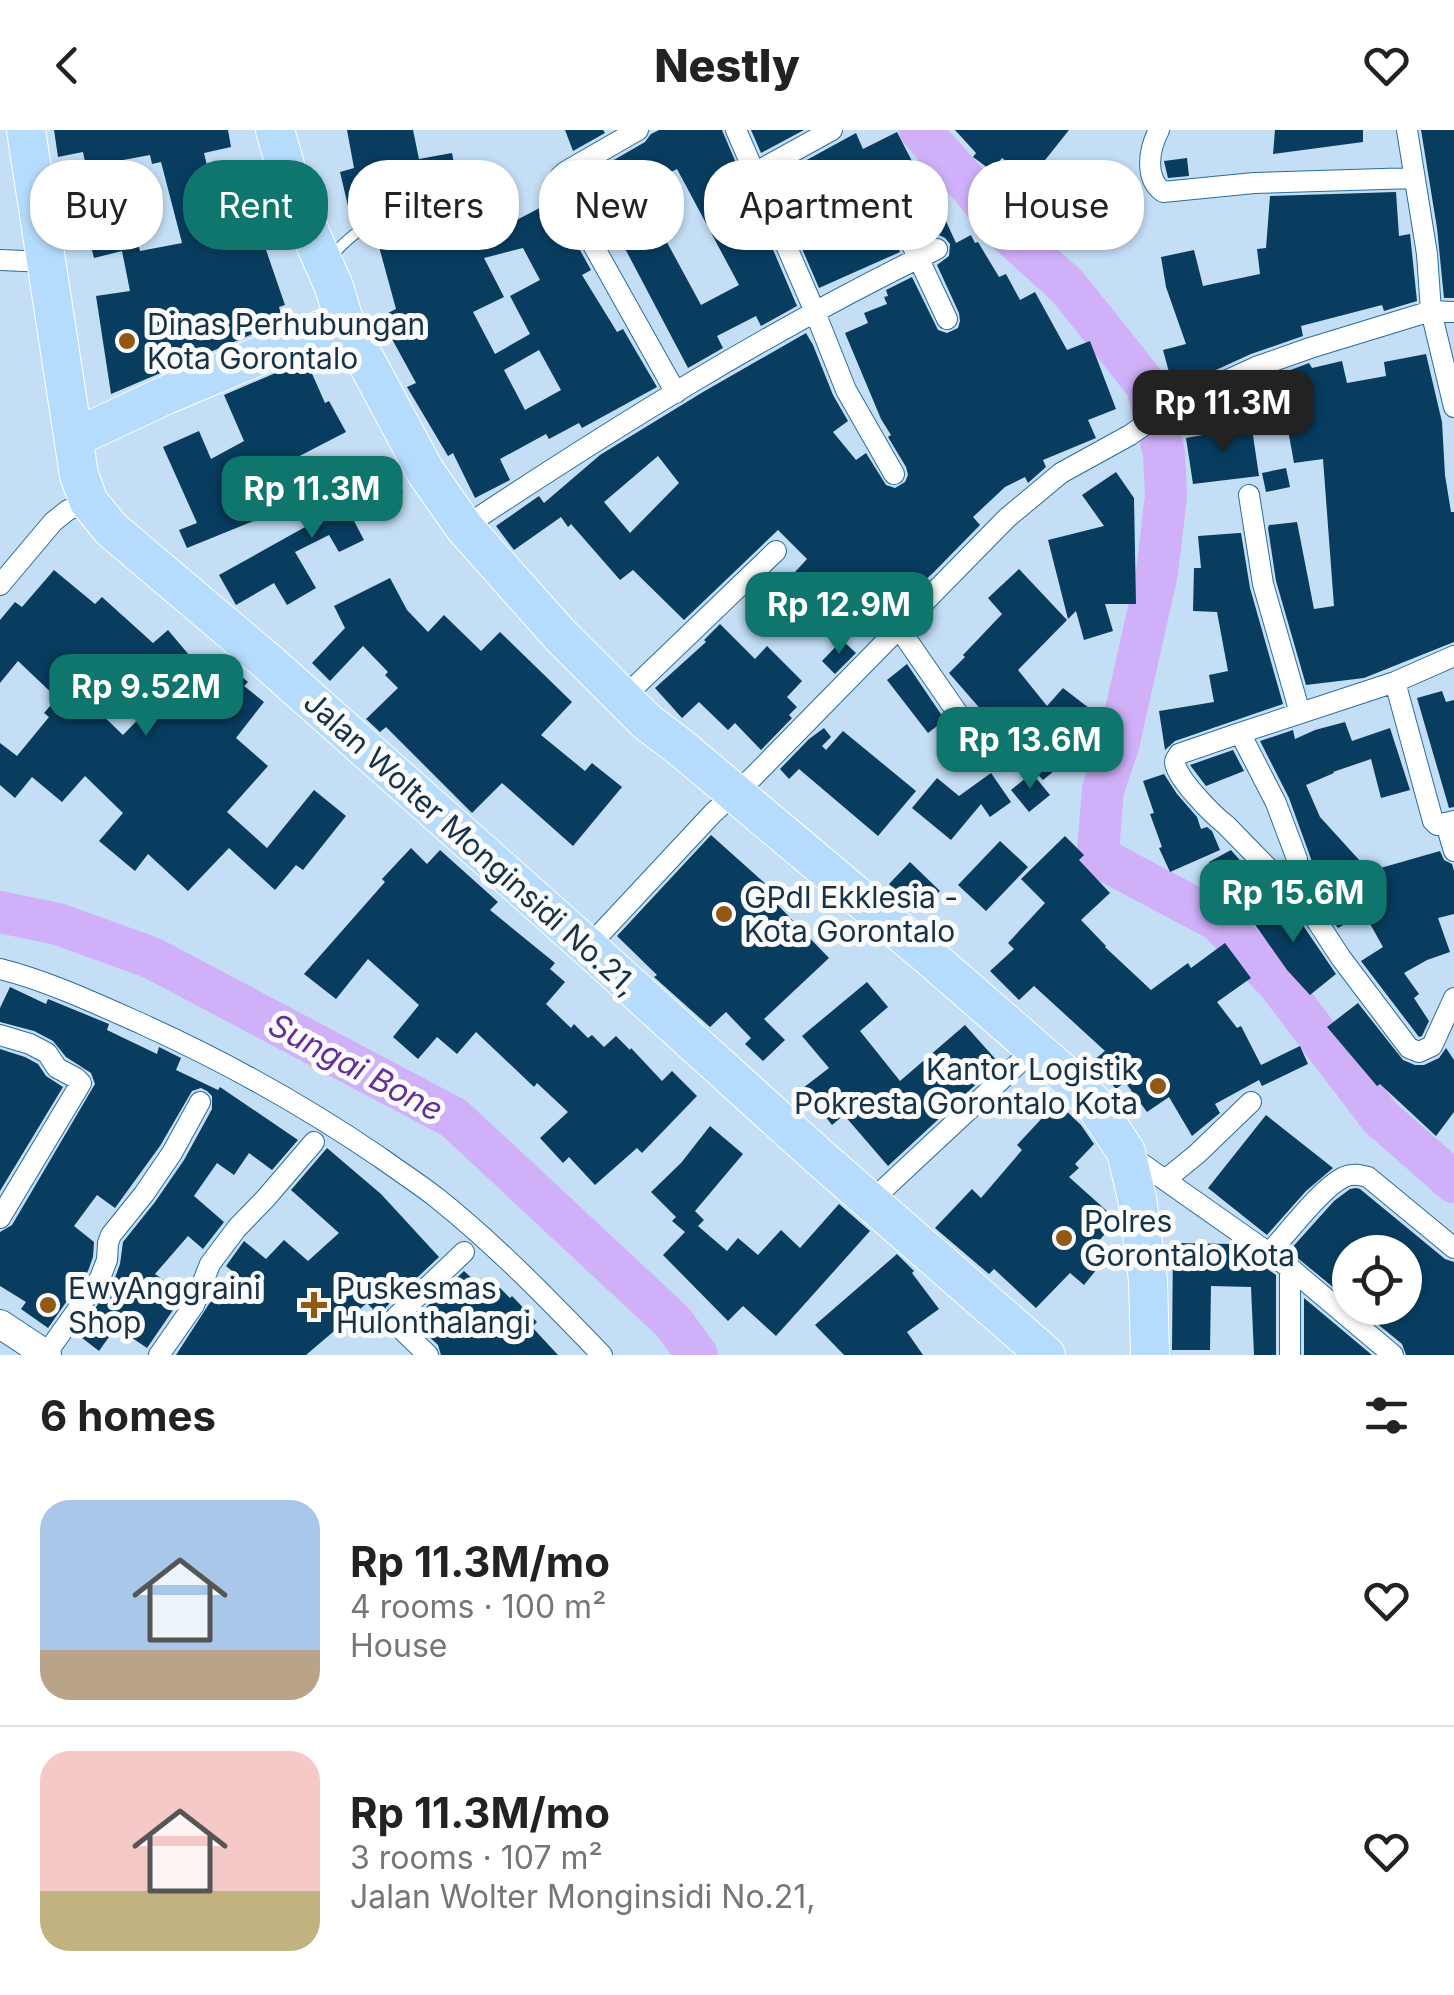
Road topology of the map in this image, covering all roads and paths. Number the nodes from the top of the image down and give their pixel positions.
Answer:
1 (26, 130) edge
2 (275, 130) edge
3 (638, 130) edge
4 (736, 130) edge
5 (832, 130) edge
6 (1408, 130) edge
7 (1149, 133) edge
8 (750, 160) edge
9 (778, 160) edge
10 (1414, 178) junction
11 (348, 236) edge
12 (789, 250) edge
13 (925, 250) edge
14 (928, 254) junction
15 (0, 260) edge
16 (47, 262) junction
17 (324, 265) junction
18 (1431, 311) junction
19 (816, 312) junction
20 (1454, 312) edge
21 (947, 318) dead end
22 (344, 320) junction
23 (676, 393) junction
24 (1454, 406) edge
25 (74, 438) junction
26 (894, 474) dead end
27 (1250, 495) dead end
28 (90, 502) junction
29 (464, 528) junction
30 (776, 550) dead end
31 (0, 585) edge
32 (898, 627) junction
33 (1454, 656) edge
34 (1395, 682) junction
35 (623, 698) junction
36 (1300, 713) junction
37 (1042, 722) dead end
38 (1240, 733) junction
39 (735, 794) junction
40 (1450, 823) edge
41 (1454, 851) edge
42 (1296, 858) dead end
43 (588, 947) junction
44 (0, 970) edge
45 (1454, 998) edge
46 (0, 1035) edge
47 (1035, 1048) junction
48 (200, 1102) dead end
49 (1252, 1102) dead end
50 (314, 1142) dead end
51 (1126, 1152) junction
52 (1165, 1180) junction
53 (871, 1201) junction
54 (0, 1218) edge
55 (1454, 1248) edge
56 (464, 1252) dead end
57 (1269, 1253) junction
58 (1290, 1268) junction
59 (0, 1324) edge
60 (46, 1354) edge
61 (158, 1355) edge
62 (428, 1355) edge
63 (602, 1355) edge
64 (1046, 1355) edge
65 (1150, 1355) edge
66 (1290, 1355) edge
67 (1393, 1355) edge

1 - 16 highway, Jalan Wolter Monginsidi No.21,
2 - 17 highway
3 - 23 street
4 - 8 street
5 - 9 street
6 - 10 street
7 - 10 street
10 - 18 street
11 - 17 lane
12 - 19 street
13 - 14 street
14 - 19 street
14 - 21 street
15 - 16 street
16 - 25 highway, Jalan Wolter Monginsidi No.21,
17 - 22 highway
18 - 20 street
18 - 24 street
18 - 32 street
19 - 23 street
19 - 26 street
22 - 25 highway
22 - 29 highway
23 - 29 street
25 - 28 highway, Jalan Wolter Monginsidi No.21,
27 - 36 street
28 - 31 street
28 - 43 highway, Jalan Wolter Monginsidi No.21,
29 - 35 highway
30 - 35 street
32 - 37 street
32 - 39 street
33 - 34 street
34 - 36 street
34 - 40 street
35 - 39 highway
36 - 38 street
38 - 42 street
38 - 45 street
39 - 43 street
39 - 47 highway
40 - 41 street
43 - 53 highway, Jalan Wolter Monginsidi No.21,
44 - 63 street
46 - 54 street
47 - 51 highway
47 - 53 street
48 - 60 street
49 - 52 street
50 - 61 street
51 - 52 street
51 - 65 highway
52 - 57 street
53 - 64 highway, Jalan Wolter Monginsidi No.21,
55 - 57 street
56 - 62 street
57 - 58 street
58 - 66 street
58 - 67 street
59 - 60 street

